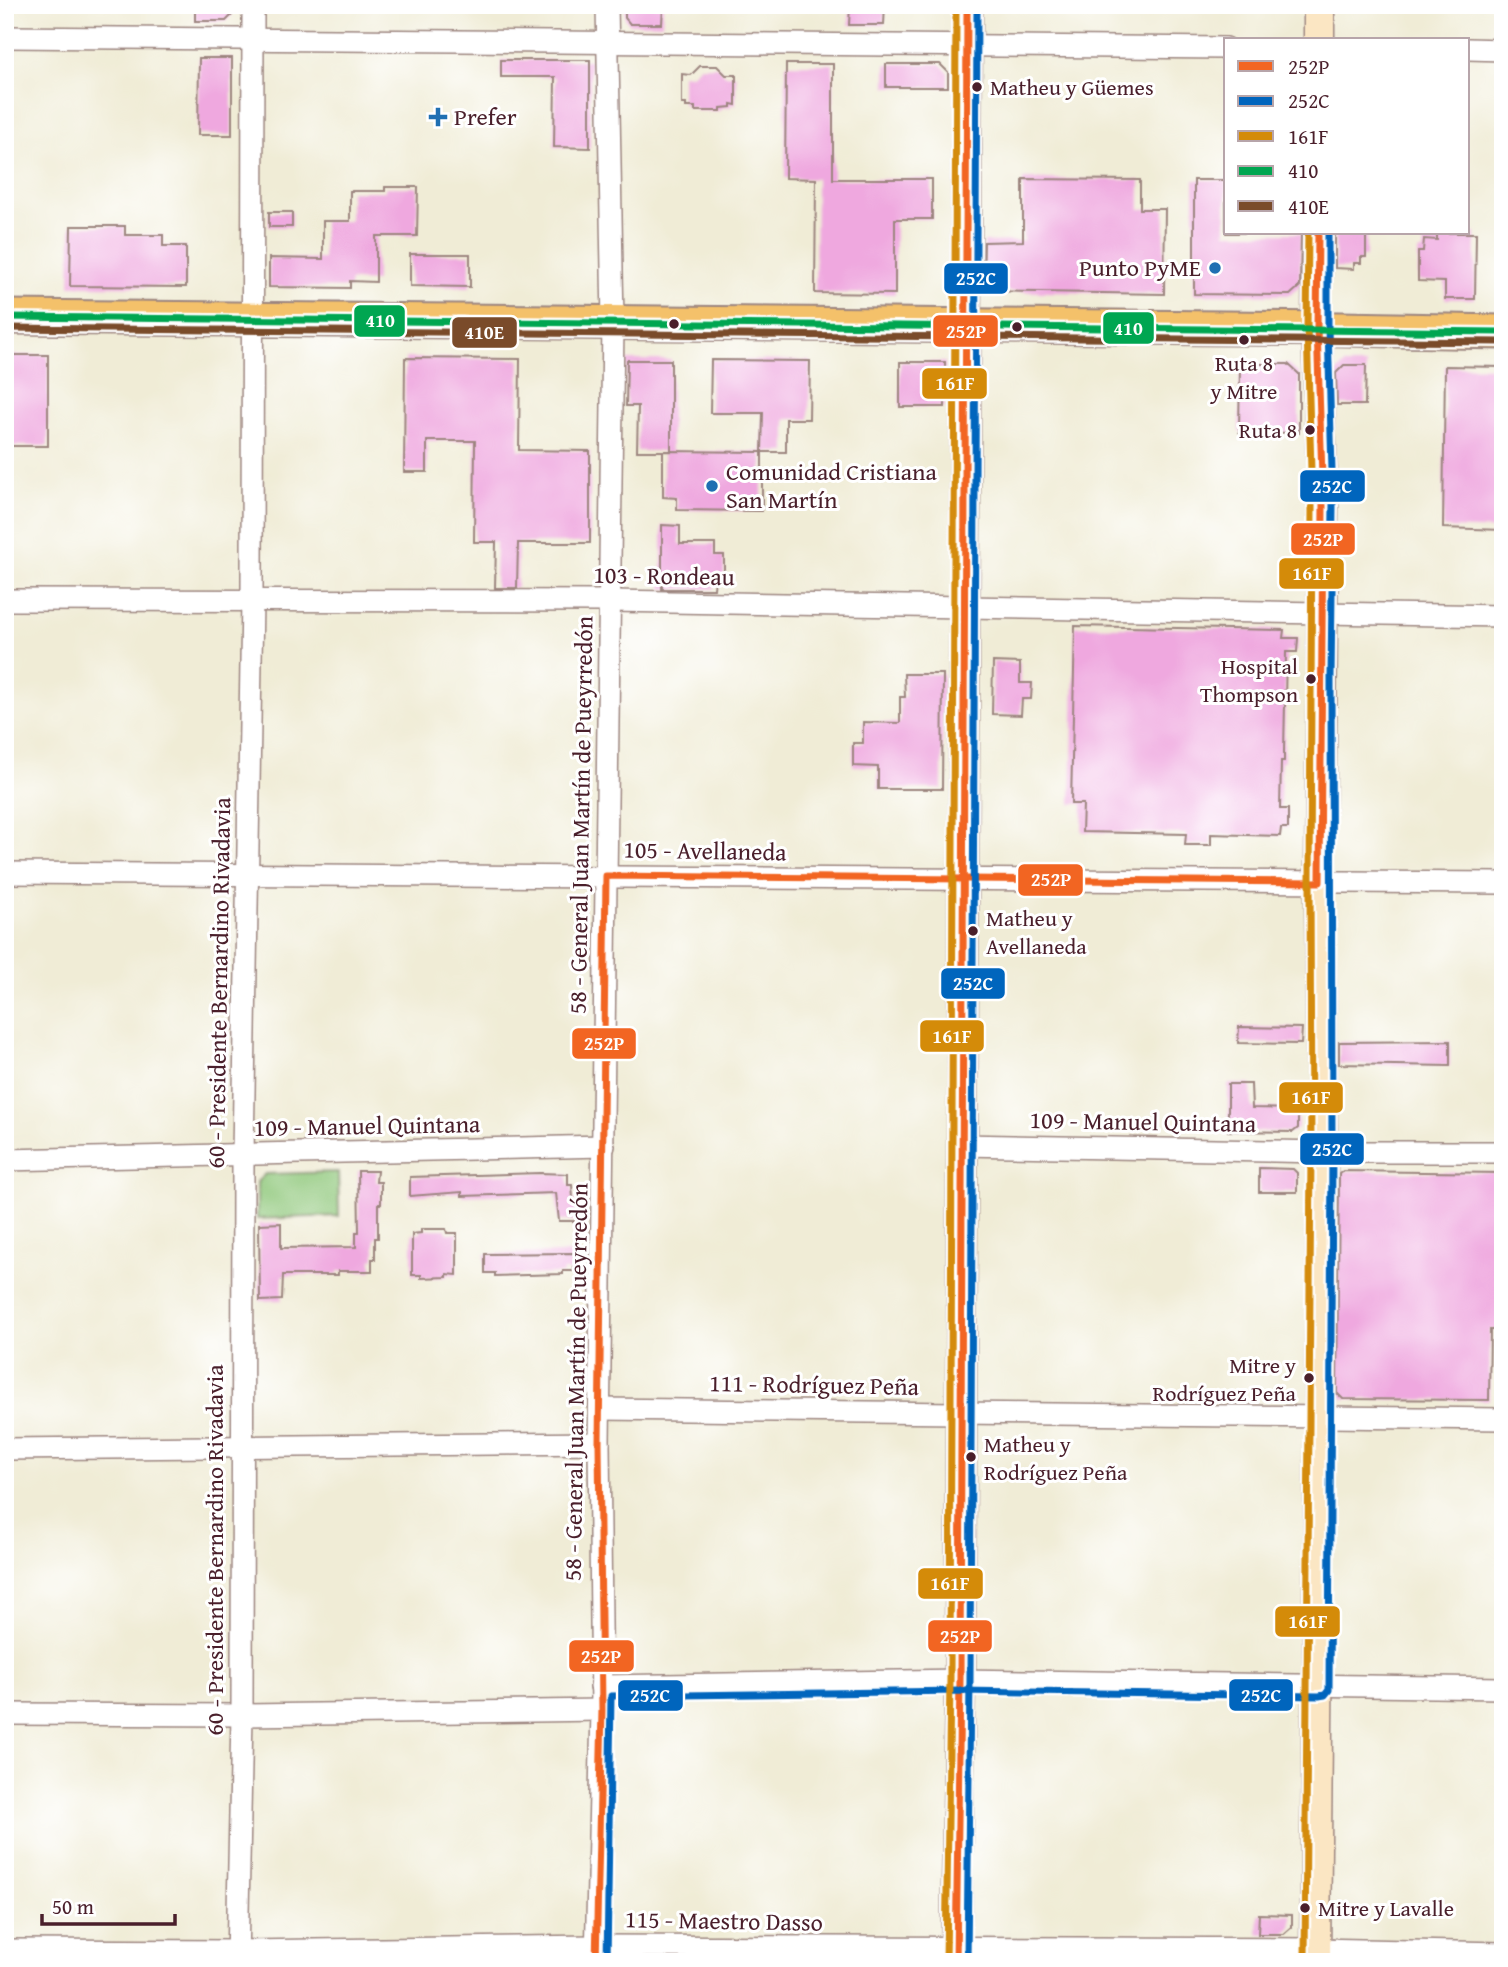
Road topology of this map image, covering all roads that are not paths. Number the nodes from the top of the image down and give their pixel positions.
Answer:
1 (253, 5) edge
2 (607, 5) edge
3 (967, 5) edge
4 (1319, 5) edge
5 (5, 37) edge
6 (1319, 38) edge
7 (253, 39) junction
8 (607, 44) junction
9 (967, 47) junction
10 (1224, 48) edge
11 (1470, 50) edge
12 (1503, 50) edge
13 (1318, 234) edge
14 (5, 317) edge
15 (254, 319) junction
16 (613, 322) junction
17 (965, 326) junction
18 (1317, 328) junction
19 (1503, 332) edge
20 (5, 600) edge
21 (252, 600) junction
22 (610, 601) junction
23 (965, 607) junction
24 (1323, 611) junction
25 (1503, 616) edge
26 (5, 873) edge
27 (247, 873) junction
28 (606, 876) junction
29 (962, 880) junction
30 (1320, 882) junction
31 (1503, 883) edge
32 (962, 1145) junction
33 (604, 1146) junction
34 (1322, 1152) junction
35 (1503, 1152) edge
36 (243, 1155) junction
37 (5, 1160) edge
38 (600, 1409) junction
39 (960, 1412) junction
40 (1321, 1418) junction
41 (1503, 1419) edge
42 (599, 1443) junction
43 (241, 1449) junction
44 (5, 1450) edge
45 (960, 1680) junction
46 (601, 1686) junction
47 (1319, 1686) junction
48 (1503, 1688) edge
49 (602, 1710) junction
50 (5, 1714) edge
51 (242, 1715) junction
52 (5, 1950) edge
53 (1503, 1953) edge
54 (596, 1954) edge
55 (956, 1955) edge
56 (1316, 1955) edge
57 (237, 1956) edge

1 - 7 street, 60 - Presidente Bernardino Rivadavia
2 - 8 street, 58 - General Juan Martín de Pueyrredón
3 - 9 street
4 - 6 street
5 - 7 street
7 - 8 street
7 - 15 street, 60 - Presidente Bernardino Rivadavia
8 - 9 street
8 - 16 street, 58 - General Juan Martín de Pueyrredón
9 - 10 street
9 - 17 street
11 - 12 street
13 - 18 street
14 - 15 main road
15 - 16 main road
15 - 21 street, 60 - Presidente Bernardino Rivadavia
16 - 17 main road
16 - 22 street, 58 - General Juan Martín de Pueyrredón
17 - 18 main road
17 - 23 street
18 - 19 main road
18 - 24 street
20 - 21 street, 103 - Rondeau
21 - 22 street, 103 - Rondeau
21 - 27 street, 60 - Presidente Bernardino Rivadavia
22 - 23 street, 103 - Rondeau
22 - 28 street, 58 - General Juan Martín de Pueyrredón
23 - 24 street, 103 - Rondeau
23 - 29 street
24 - 25 street, 103 - Rondeau
24 - 30 street
26 - 27 street, 105 - Avellaneda
27 - 28 street, 105 - Avellaneda
27 - 36 street, 60 - Presidente Bernardino Rivadavia
28 - 29 street, 105 - Avellaneda
28 - 33 street, 58 - General Juan Martín de Pueyrredón
29 - 30 street, 105 - Avellaneda
29 - 32 street
30 - 31 street, 105 - Avellaneda
30 - 34 street
32 - 34 street, 109 - Manuel Quintana
32 - 39 street
33 - 36 street, 109 - Manuel Quintana
33 - 38 street, 58 - General Juan Martín de Pueyrredón
34 - 35 street, 109 - Manuel Quintana
34 - 40 street
36 - 37 street, 109 - Manuel Quintana
36 - 43 street, 60 - Presidente Bernardino Rivadavia
38 - 39 street, 111 - Rodríguez Peña
38 - 42 street, 58 - General Juan Martín de Pueyrredón
39 - 40 street, 111 - Rodríguez Peña
39 - 45 street
40 - 41 street, 111 - Rodríguez Peña
40 - 47 street
42 - 43 street
42 - 46 street, 58 - General Juan Martín de Pueyrredón
43 - 44 street
43 - 51 street, 60 - Presidente Bernardino Rivadavia
45 - 46 street
45 - 47 street
45 - 55 street
46 - 49 street, 58 - General Juan Martín de Pueyrredón
47 - 48 street
47 - 56 street
49 - 51 street
49 - 54 street, 58 - General Juan Martín de Pueyrredón
50 - 51 street
51 - 57 street, 60 - Presidente Bernardino Rivadavia
52 - 57 street, 115 - Maestro Dasso
53 - 56 street, 115 - Maestro Dasso
54 - 55 street, 115 - Maestro Dasso
54 - 57 street, 115 - Maestro Dasso
55 - 56 street, 115 - Maestro Dasso

